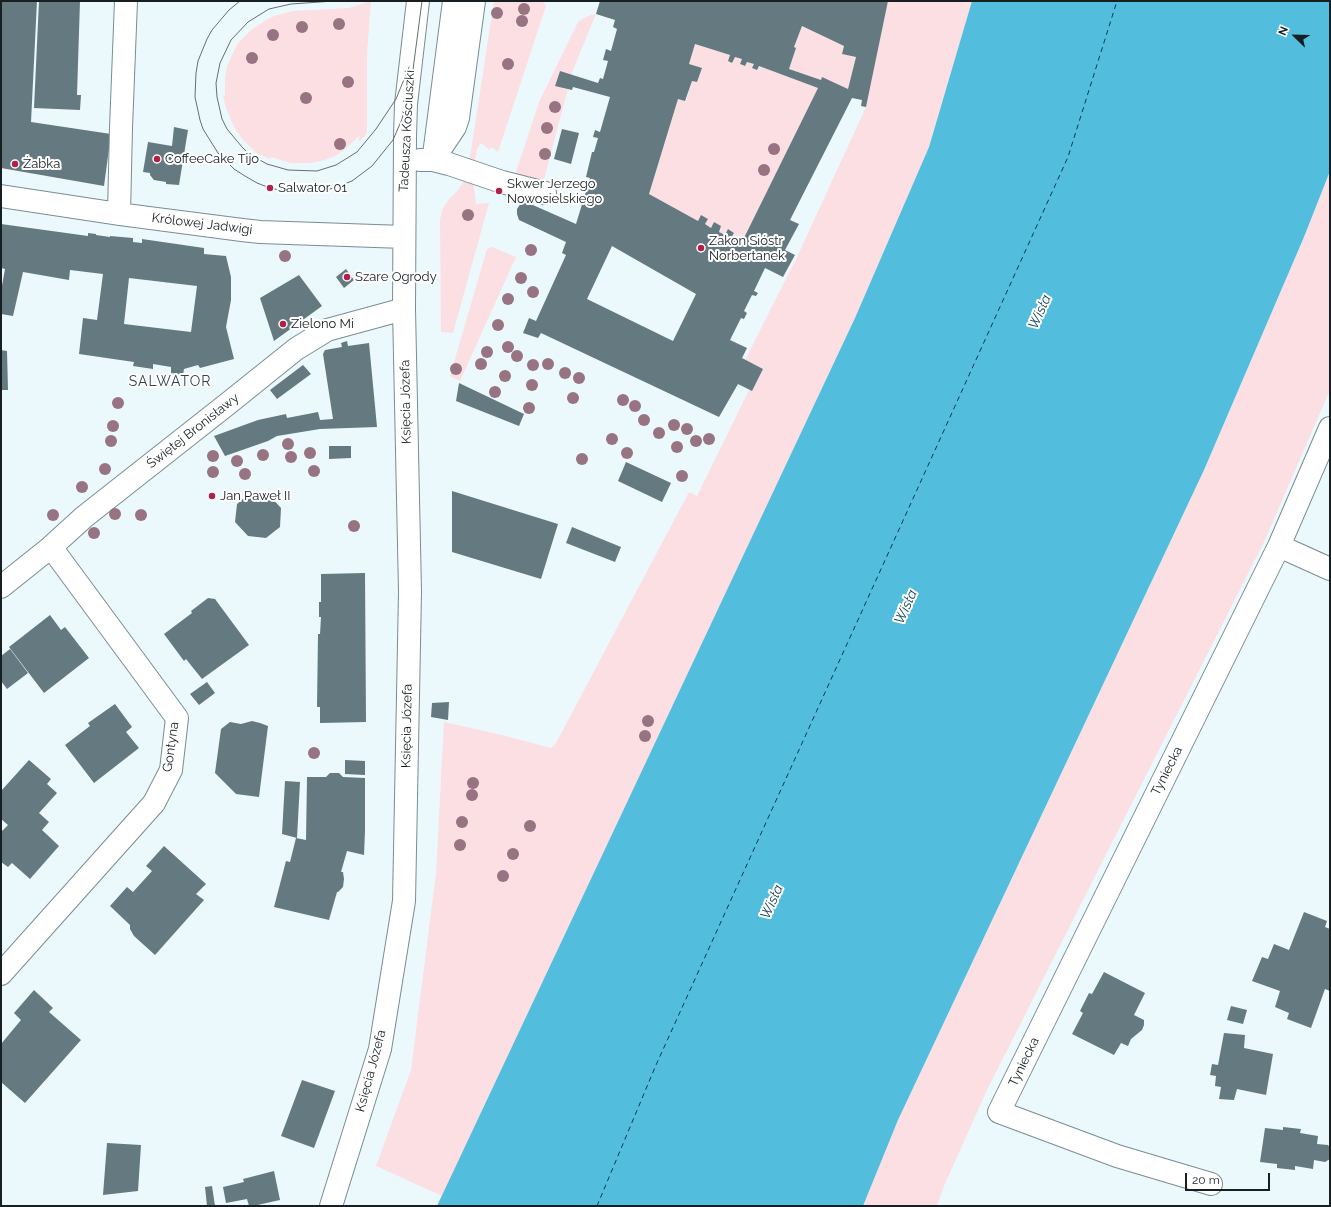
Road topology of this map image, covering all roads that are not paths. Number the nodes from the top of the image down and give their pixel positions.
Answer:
1 (126, 1) edge
2 (418, 1) edge
3 (454, 1) edge
4 (474, 1) edge
5 (404, 159) junction
6 (433, 160) junction
7 (545, 193) dead end
8 (1, 196) edge
9 (119, 214) junction
10 (404, 236) junction
11 (404, 309) junction
12 (1330, 428) edge
13 (1279, 546) junction
14 (51, 547) junction
15 (1330, 569) edge
16 (1, 587) edge
17 (1, 974) edge
18 (1211, 1184) dead end
19 (331, 1206) edge

1 - 9 street
2 - 5 street, Tadeusza Kościuszki
3 - 6 street
4 - 6 street
5 - 6 street
5 - 10 street, Tadeusza Kościuszki
6 - 7 street
8 - 9 street, Królowej Jadwigi
9 - 10 street, Królowej Jadwigi
10 - 11 street, Księcia Józefa
11 - 14 street, Świętej Bronisławy
11 - 19 street, Księcia Józefa
12 - 13 street, Tyniecka
13 - 15 street
13 - 18 street, Tyniecka
14 - 16 street, Świętej Bronisławy
14 - 17 street, Gontyna

